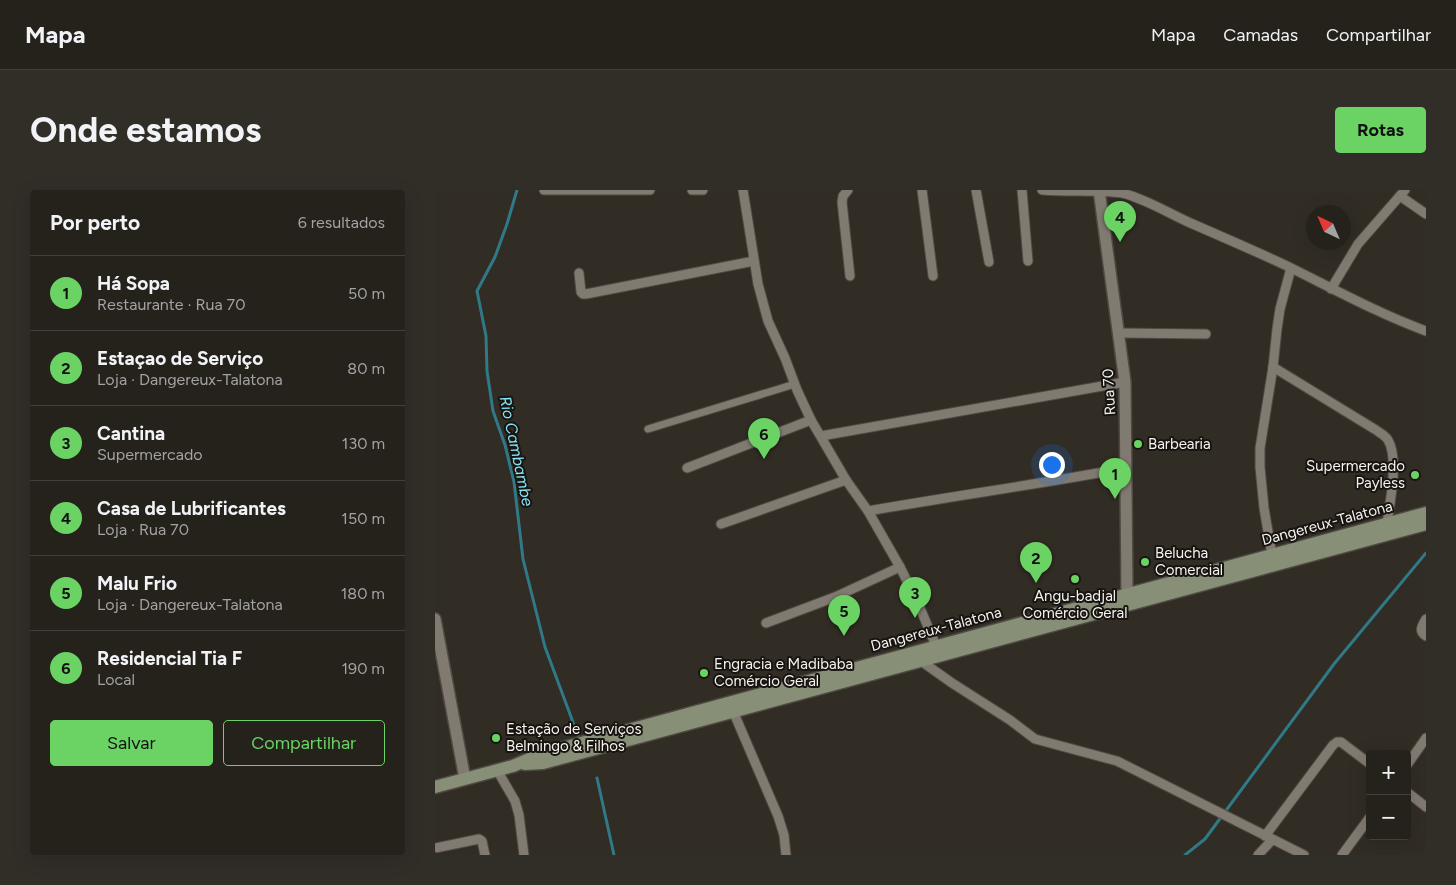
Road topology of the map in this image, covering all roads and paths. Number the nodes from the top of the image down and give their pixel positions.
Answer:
1 (544, 190) edge
2 (650, 190) edge
3 (692, 190) edge
4 (703, 190) edge
5 (743, 190) edge
6 (848, 190) edge
7 (921, 190) edge
8 (976, 190) edge
9 (1022, 190) edge
10 (1042, 190) edge
11 (1099, 190) edge
12 (1402, 193) edge
13 (1426, 214) edge
14 (754, 261) junction
15 (1028, 261) dead end
16 (989, 262) dead end
17 (1291, 268) junction
18 (579, 273) dead end
19 (849, 276) dead end
20 (933, 276) dead end
21 (1331, 289) junction
22 (1426, 331) edge
23 (1119, 333) junction
24 (1206, 334) dead end
25 (1273, 367) junction
26 (1125, 382) junction
27 (795, 384) junction
28 (811, 420) junction
29 (648, 429) dead end
30 (821, 436) junction
31 (687, 468) dead end
32 (1126, 468) junction
33 (846, 480) junction
34 (868, 510) junction
35 (1425, 514) edge
36 (1387, 523) junction
37 (721, 524) dead end
38 (1272, 555) junction
39 (900, 567) junction
40 (1127, 594) junction
41 (435, 619) edge
42 (1426, 619) edge
43 (766, 623) dead end
44 (437, 636) edge
45 (1426, 636) edge
46 (935, 646) junction
47 (921, 661) junction
48 (733, 711) junction
49 (622, 736) junction
50 (1426, 738) edge
51 (1411, 759) edge
52 (1366, 761) edge
53 (497, 770) junction
54 (465, 779) junction
55 (435, 787) edge
56 (1411, 795) edge
57 (1426, 807) edge
58 (1366, 822) edge
59 (1269, 838) junction
60 (437, 850) edge
61 (485, 855) edge
62 (524, 855) edge
63 (786, 855) edge
64 (1258, 855) edge
65 (1304, 855) edge
66 (1342, 855) edge

1 - 2 street
3 - 4 street
5 - 14 street
6 - 19 street
7 - 20 street
8 - 16 street
9 - 15 street
10 - 11 street
11 - 17 street
11 - 23 street, Rua 70
12 - 13 street
12 - 21 street
14 - 18 street
14 - 27 street
17 - 21 street
17 - 25 street
21 - 22 street
23 - 24 street
23 - 26 street, Rua 70
25 - 36 street
25 - 38 street
26 - 30 street
26 - 32 street, Rua 70
27 - 28 street
27 - 29 street
28 - 30 street
28 - 31 street
30 - 33 street
32 - 34 street
32 - 40 street, Rua 70
33 - 34 street
33 - 37 street
34 - 39 street
35 - 36 main road, Dangereux-Talatona
35 - 47 main road, Dangereux-Talatona
36 - 38 main road, Dangereux-Talatona
38 - 40 main road, Dangereux-Talatona
39 - 43 street
39 - 46 street
40 - 46 main road, Dangereux-Talatona
41 - 44 street
42 - 45 street
44 - 54 street
46 - 49 main road, Dangereux-Talatona
47 - 48 main road, Dangereux-Talatona
47 - 59 street
48 - 49 main road, Dangereux-Talatona
48 - 63 street
49 - 53 main road, Dangereux-Talatona
50 - 51 street
52 - 59 street
53 - 54 main road, Dangereux-Talatona
53 - 62 street
54 - 55 main road, Dangereux-Talatona
56 - 57 street
58 - 66 street
59 - 64 street
59 - 65 street
60 - 61 street

